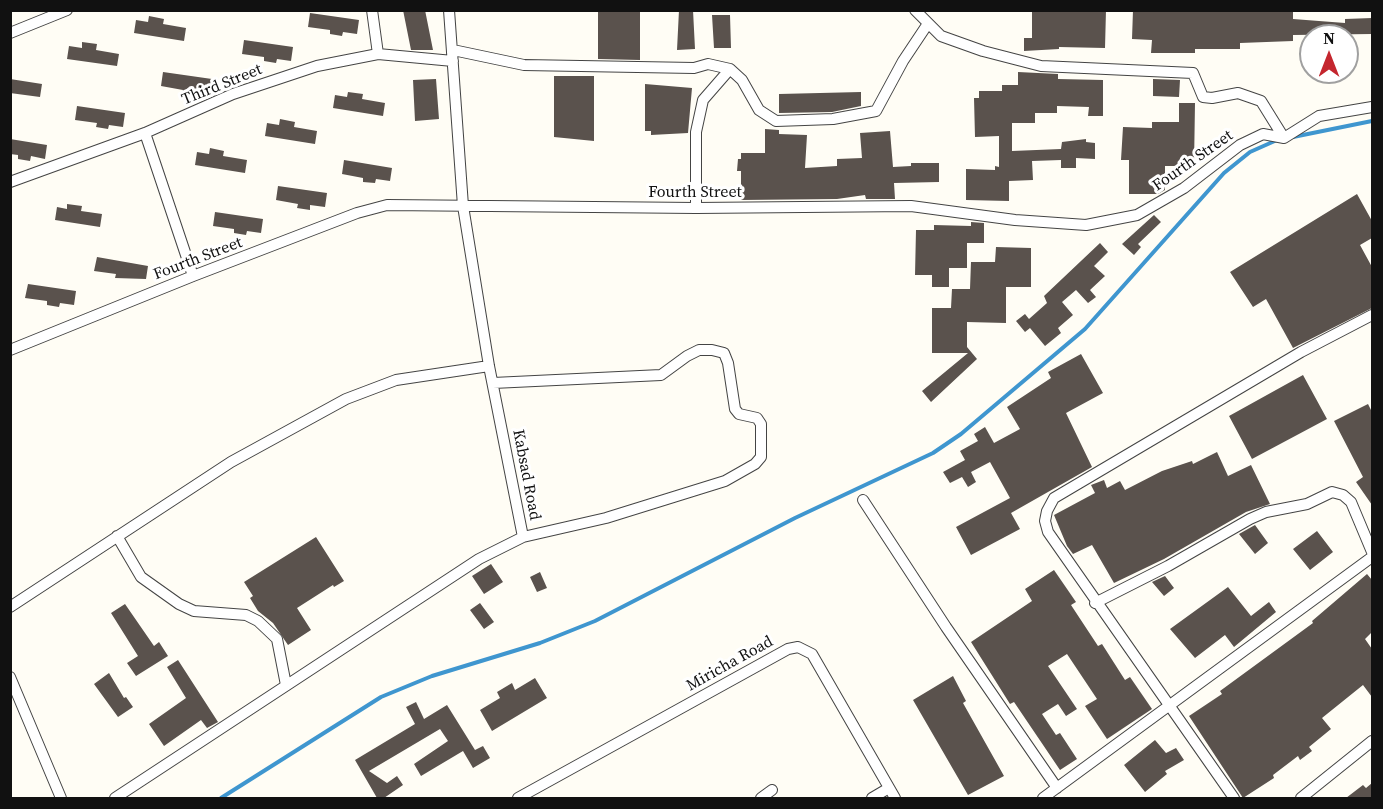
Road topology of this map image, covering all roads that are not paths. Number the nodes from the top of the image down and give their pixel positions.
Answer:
1 (67, 10) edge
2 (372, 10) edge
3 (449, 10) edge
4 (915, 10) edge
5 (927, 25) junction
6 (10, 33) edge
7 (378, 54) junction
8 (453, 55) junction
9 (730, 69) junction
10 (1372, 107) edge
11 (145, 133) junction
12 (1284, 138) junction
13 (10, 182) edge
14 (463, 206) junction
15 (696, 208) junction
16 (193, 276) junction
17 (1372, 315) edge
18 (10, 350) edge
19 (489, 366) junction
20 (493, 383) junction
21 (863, 500) dead end
22 (117, 536) junction
23 (523, 537) junction
24 (1372, 554) edge
25 (1095, 603) junction
26 (10, 607) edge
27 (10, 677) edge
28 (286, 686) junction
29 (1169, 708) junction
30 (1372, 741) edge
31 (889, 788) junction
32 (1057, 788) junction
33 (772, 790) dead end
34 (61, 798) edge
35 (115, 798) edge
36 (522, 798) edge
37 (761, 798) edge
38 (872, 798) edge
39 (895, 798) edge
40 (1043, 798) edge
41 (1234, 798) edge
42 (1301, 798) edge

1 - 6 street
2 - 7 street
3 - 8 street, Kabsad Road
4 - 5 street
5 - 9 street
5 - 12 street
7 - 8 street, Third Street
7 - 11 street, Third Street
8 - 9 street, Third Street
8 - 14 street, Kabsad Road
9 - 15 street
10 - 12 street
11 - 13 street, Third Street
11 - 16 street
12 - 15 street, Fourth Street
14 - 15 street, Fourth Street
14 - 16 street, Fourth Street
14 - 19 street, Kabsad Road
16 - 18 street, Fourth Street
17 - 25 street
19 - 20 street, Kabsad Road
19 - 22 street
20 - 23 street, Kabsad Road
20 - 23 street
21 - 32 street
22 - 26 street
22 - 28 street
23 - 28 street, Kabsad Road
24 - 25 street
24 - 29 street
25 - 29 street
27 - 34 street
28 - 35 street, Kabsad Road
29 - 32 street
29 - 41 street
30 - 42 street
31 - 36 street, Miricha Road
31 - 38 street
31 - 39 street, Miricha Road
32 - 40 street
33 - 37 street

